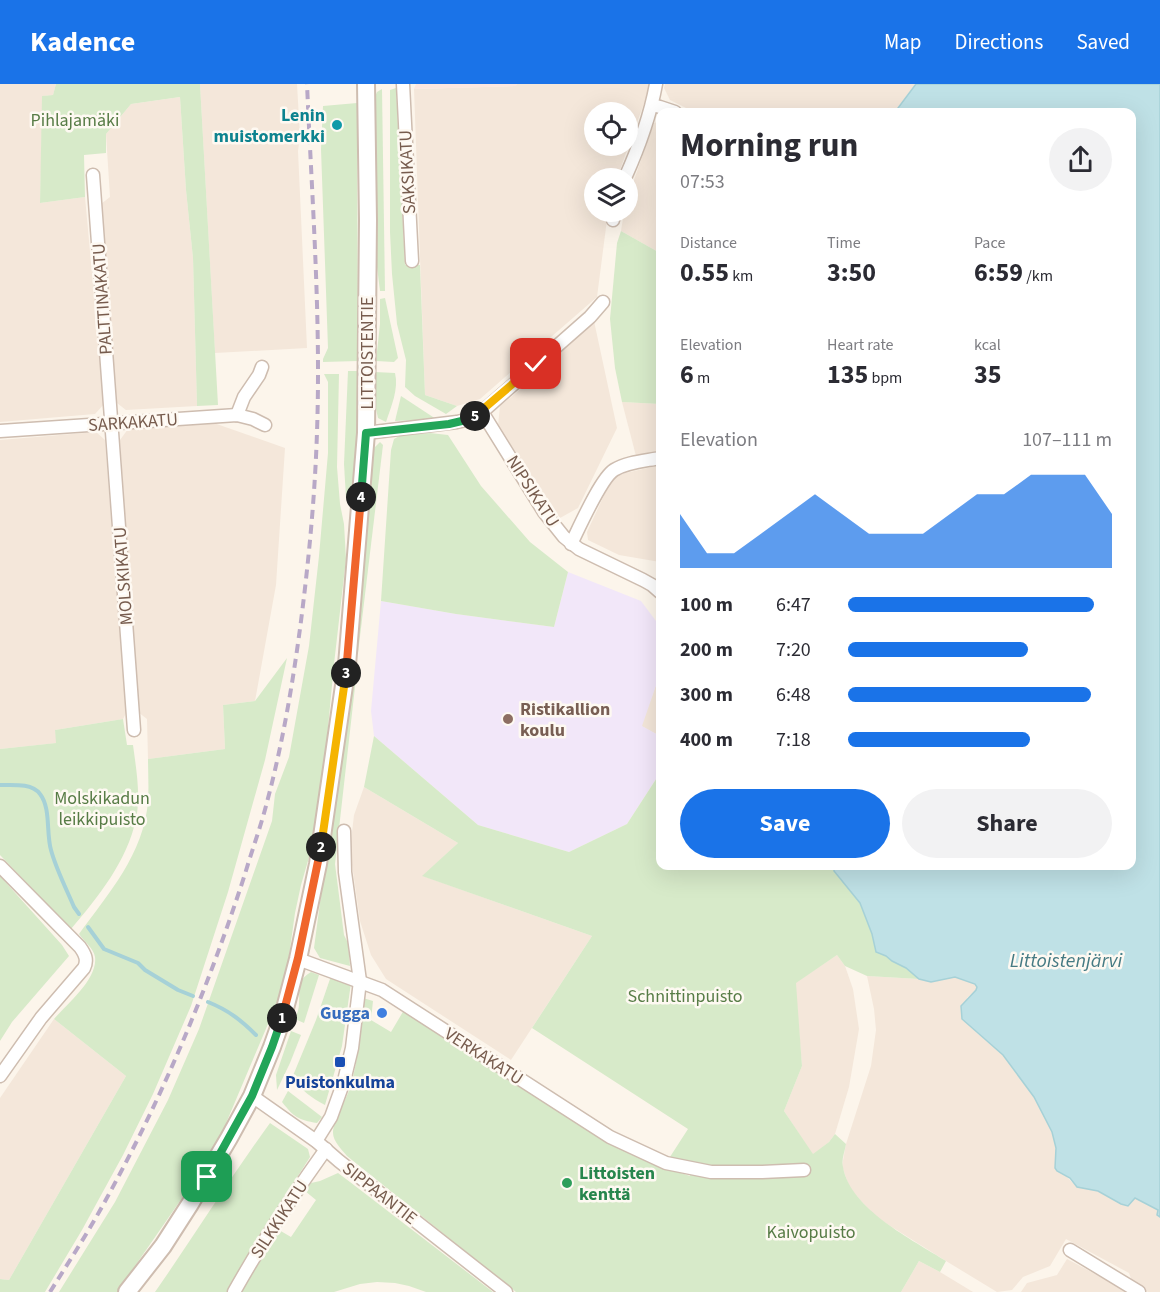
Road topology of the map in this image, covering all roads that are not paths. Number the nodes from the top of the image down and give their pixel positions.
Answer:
1 (366, 84) edge
2 (403, 84) edge
3 (656, 84) edge
4 (652, 105) junction
5 (663, 108) edge
6 (630, 168) edge
7 (93, 175) dead end
8 (412, 261) dead end
9 (603, 302) dead end
10 (262, 367) dead end
11 (482, 412) junction
12 (237, 416) junction
13 (112, 423) junction
14 (265, 425) dead end
15 (0, 431) edge
16 (366, 433) junction
17 (656, 459) edge
18 (571, 544) junction
19 (656, 588) edge
20 (134, 730) dead end
21 (344, 831) dead end
22 (0, 866) edge
23 (298, 958) junction
24 (360, 981) junction
25 (0, 1076) edge
26 (252, 1096) junction
27 (316, 1141) junction
28 (326, 1149) junction
29 (804, 1170) dead end
30 (1070, 1250) dead end
31 (127, 1292) edge
32 (234, 1292) edge
33 (506, 1292) edge
34 (1139, 1292) edge

1 - 16 street, LITTOISTENTIE
2 - 8 street, SAKSIKATU
3 - 4 street
4 - 5 street
4 - 6 street
7 - 13 street, PALTTINAKATU
9 - 11 street
10 - 12 street
11 - 16 street
11 - 18 street, NIPSIKATU
12 - 13 street, SARKAKATU
12 - 14 street, SARKAKATU
13 - 15 street, SARKAKATU
13 - 20 street, MOLSKIKATU
16 - 23 street, LITTOISTENTIE
17 - 18 street
18 - 19 street, NIPSIKATU
21 - 24 street
22 - 25 street
23 - 24 street, VERKAKATU
23 - 26 street, LITTOISTENTIE
24 - 27 street
24 - 29 street, VERKAKATU
26 - 27 street, SIPPAANTIE
26 - 31 street, LITTOISTENTIE
27 - 28 street, SIPPAANTIE
28 - 32 street, SILKKIKATU
28 - 33 street, SIPPAANTIE
30 - 34 street

